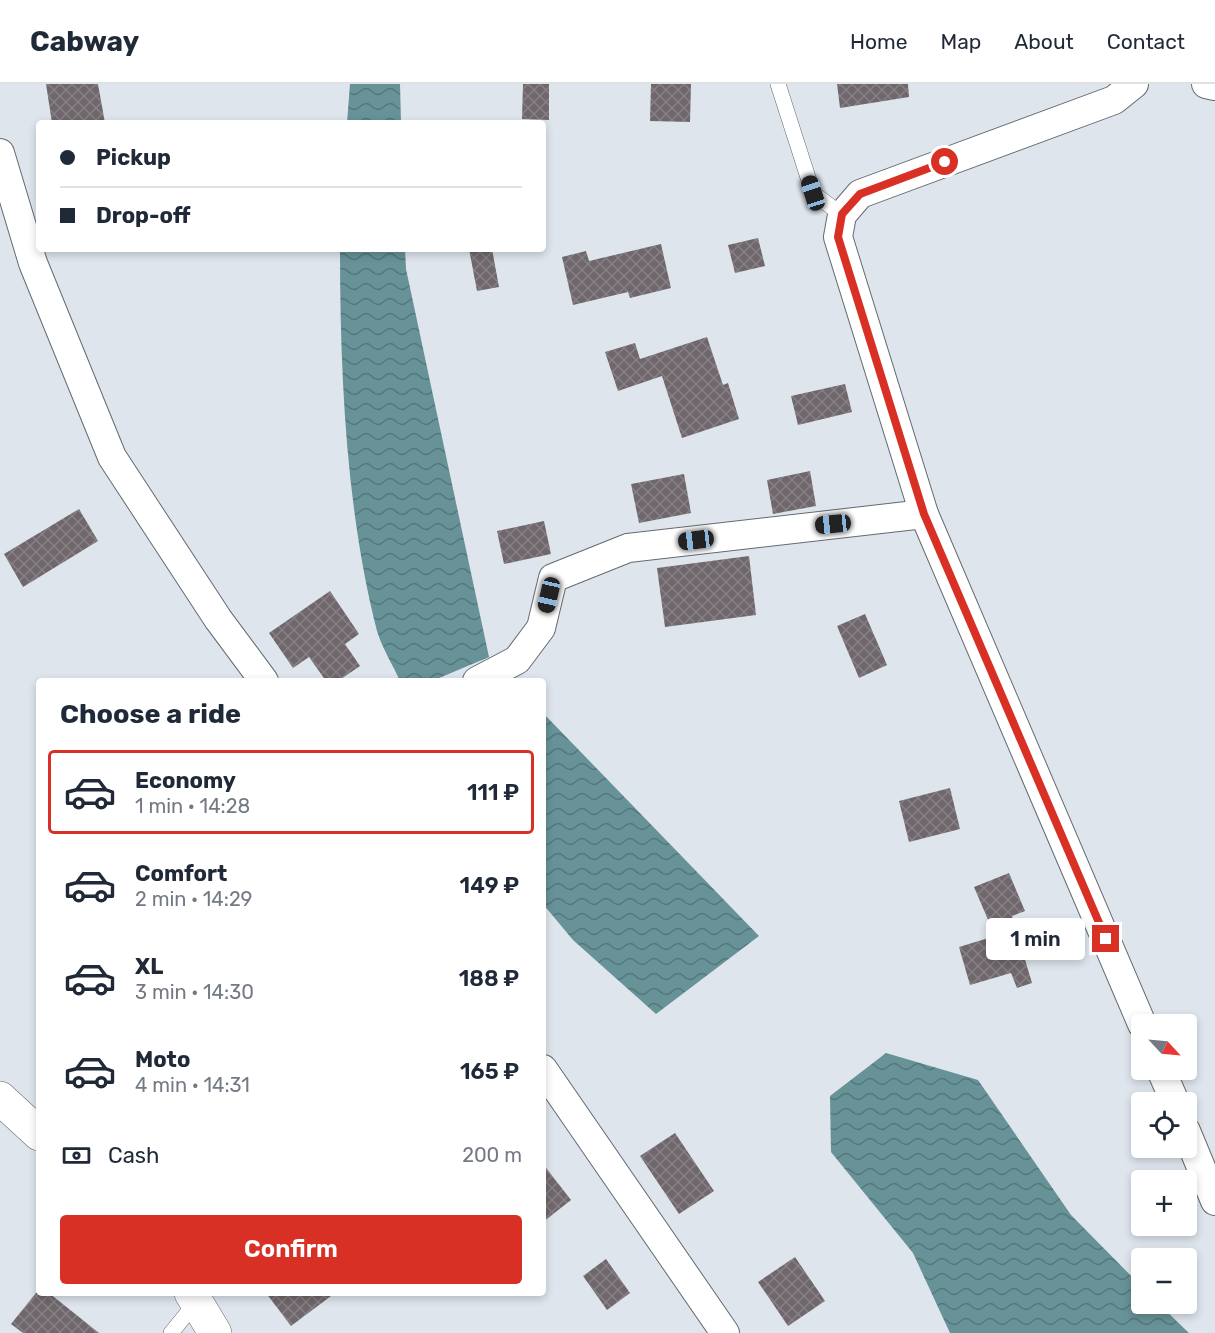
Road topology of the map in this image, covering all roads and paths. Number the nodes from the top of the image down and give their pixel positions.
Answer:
1 (778, 84) edge
2 (1134, 84) edge
3 (1206, 84) edge
4 (1215, 86) edge
5 (0, 153) edge
6 (842, 214) junction
7 (924, 514) junction
8 (262, 678) edge
9 (483, 678) edge
10 (1138, 1014) edge
11 (546, 1073) edge
12 (0, 1098) edge
13 (36, 1131) edge
14 (1197, 1158) edge
15 (1215, 1201) edge
16 (194, 1297) edge
17 (171, 1333) edge
18 (215, 1333) edge
19 (725, 1333) edge

1 - 6 lane
2 - 6 street
3 - 4 street
5 - 8 street
6 - 7 street
7 - 9 street
7 - 10 street
11 - 19 street
12 - 13 street
14 - 15 street
16 - 17 lane
16 - 18 street

